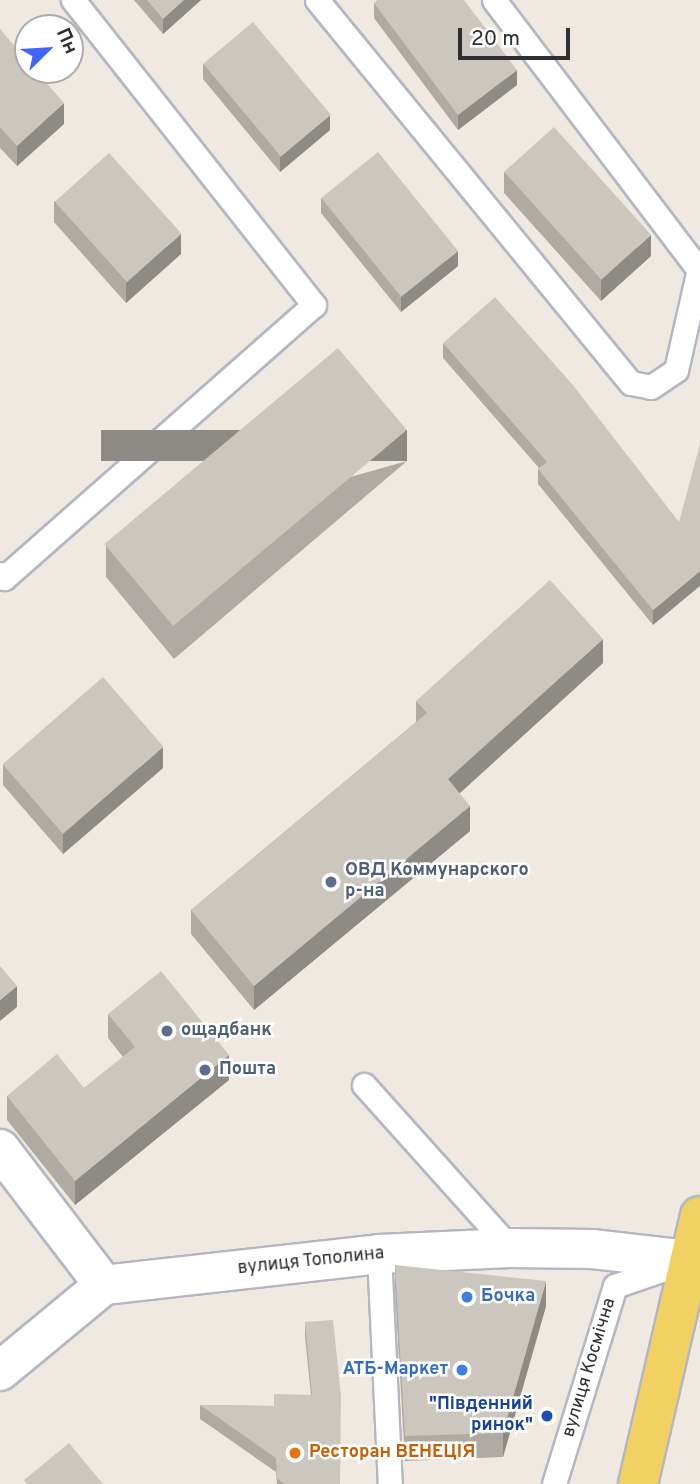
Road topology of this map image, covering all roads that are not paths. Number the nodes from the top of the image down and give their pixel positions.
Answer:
1 (73, 0) edge
2 (317, 0) edge
3 (494, 0) edge
4 (699, 267) edge
5 (0, 574) edge
6 (364, 1085) dead end
7 (0, 1149) edge
8 (700, 1216) edge
9 (510, 1248) junction
10 (379, 1254) junction
11 (689, 1260) junction
12 (104, 1285) junction
13 (0, 1371) edge
14 (390, 1484) edge
15 (554, 1484) edge
16 (638, 1484) edge

1 - 5 lane
2 - 4 lane
3 - 4 lane
6 - 9 lane
7 - 12 street
8 - 11 main road
9 - 10 street, вулиця Тополина
9 - 11 street, вулиця Тополина
10 - 12 street, вулиця Тополина
10 - 14 lane
11 - 15 lane, вулиця Космічна
11 - 16 main road
12 - 13 street

